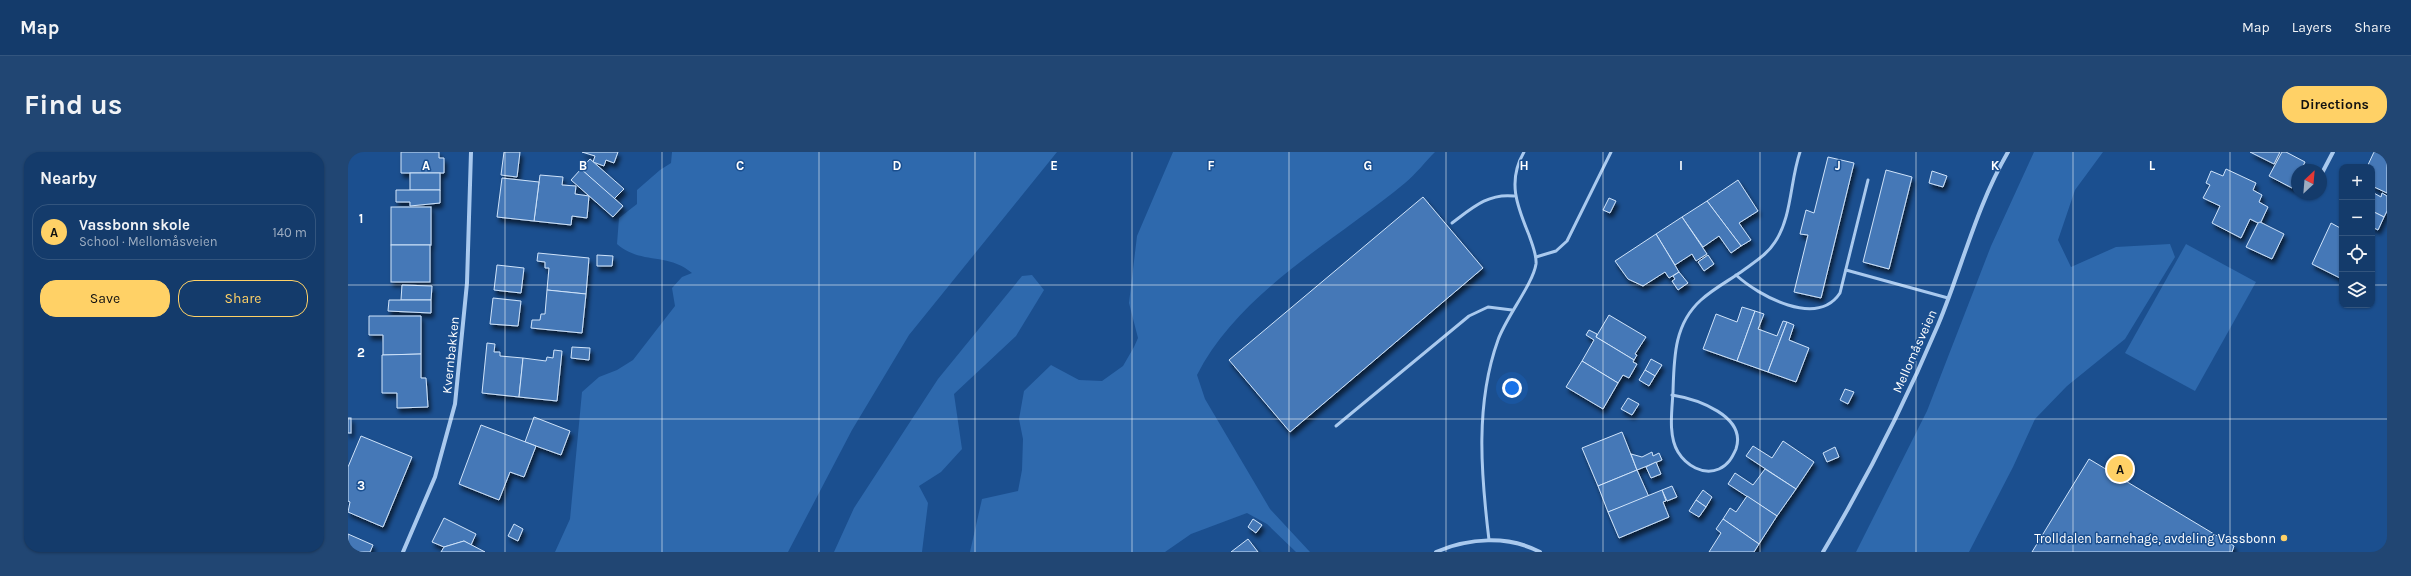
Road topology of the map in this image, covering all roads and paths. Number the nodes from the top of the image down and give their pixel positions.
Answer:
1 (471, 152) edge
2 (1524, 152) edge
3 (1610, 152) edge
4 (1800, 152) edge
5 (2008, 152) edge
6 (2333, 152) edge
7 (2327, 164) edge
8 (1868, 180) dead end
9 (1514, 196) junction
10 (1452, 223) dead end
11 (1536, 257) junction
12 (1846, 270) junction
13 (1736, 275) junction
14 (1948, 298) junction
15 (1512, 310) junction
16 (1672, 395) junction
17 (1336, 426) dead end
18 (1489, 540) junction
19 (403, 552) edge
20 (1436, 552) edge
21 (1540, 552) edge
22 (1823, 552) edge

1 - 19 street, Kvernbakken
2 - 9 lane
3 - 11 lane
4 - 13 lane
5 - 14 street, Mellomåsveien
6 - 7 street
8 - 12 lane
9 - 10 lane
9 - 11 lane
11 - 15 lane
12 - 13 lane
12 - 14 lane
13 - 16 lane
14 - 22 street, Mellomåsveien
15 - 17 lane
15 - 18 lane
16 - 16 lane
18 - 20 street
18 - 21 street

